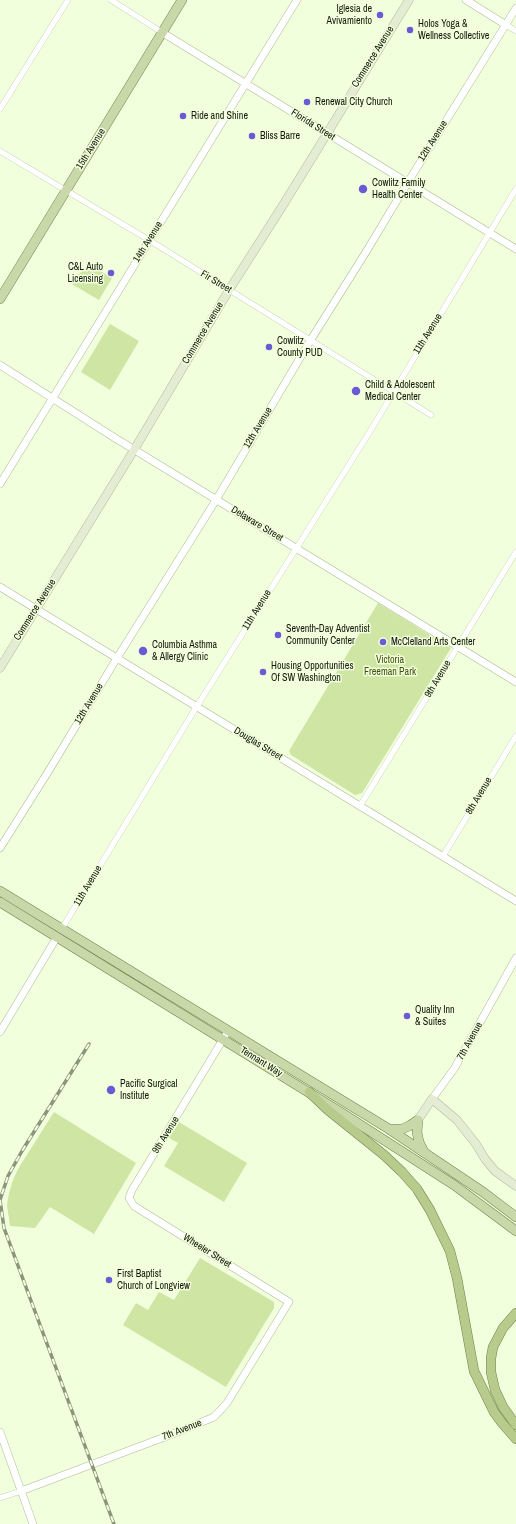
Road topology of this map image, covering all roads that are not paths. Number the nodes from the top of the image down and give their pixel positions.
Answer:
1 (68, 0) edge
2 (111, 0) edge
3 (182, 0) edge
4 (297, 0) edge
5 (409, 0) edge
6 (466, 0) edge
7 (516, 8) edge
8 (506, 25) junction
9 (516, 31) edge
10 (163, 33) junction
11 (246, 84) junction
12 (0, 110) edge
13 (327, 133) junction
14 (0, 151) edge
15 (408, 182) junction
16 (516, 189) edge
17 (65, 190) junction
18 (490, 232) junction
19 (148, 240) junction
20 (516, 248) edge
21 (229, 290) junction
22 (0, 299) edge
23 (310, 341) junction
24 (0, 365) edge
25 (393, 391) junction
26 (53, 398) junction
27 (431, 414) dead end
28 (134, 450) junction
29 (0, 484) edge
30 (216, 500) junction
31 (296, 548) junction
32 (516, 552) edge
33 (0, 587) edge
34 (36, 609) junction
35 (458, 646) junction
36 (117, 658) junction
37 (0, 668) edge
38 (516, 682) edge
39 (197, 706) junction
40 (516, 736) edge
41 (360, 806) junction
42 (0, 848) edge
43 (443, 856) junction
44 (0, 891) edge
45 (516, 901) edge
46 (0, 902) edge
47 (62, 929) junction
48 (57, 937) junction
49 (516, 958) edge
50 (228, 1031) junction
51 (0, 1032) edge
52 (224, 1040) junction
53 (309, 1092) junction
54 (432, 1099) junction
55 (418, 1120) junction
56 (390, 1129) junction
57 (424, 1152) junction
58 (516, 1186) edge
59 (129, 1198) joint
60 (516, 1217) edge
61 (516, 1231) edge
62 (289, 1302) joint
63 (516, 1313) edge
64 (516, 1425) edge
65 (0, 1432) edge
66 (516, 1439) edge
67 (21, 1491) junction
68 (0, 1498) edge
69 (33, 1524) edge

1 - 12 street
2 - 10 street, Florida Street
3 - 10 main road, 15th Avenue
4 - 11 street, 14th Avenue
5 - 13 main road, Commerce Avenue
6 - 8 street
7 - 8 street, 12th Avenue
8 - 9 street
8 - 15 street, 12th Avenue
10 - 11 street, Florida Street
10 - 17 main road, 15th Avenue
11 - 13 street, Florida Street
11 - 19 street, 14th Avenue
13 - 15 street, Florida Street
13 - 21 main road, Commerce Avenue
14 - 17 street, Fir Street
15 - 18 street, Florida Street
15 - 23 street, 12th Avenue
16 - 18 street, 11th Avenue
17 - 19 street, Fir Street
17 - 22 main road, 15th Avenue
18 - 20 street, Florida Street
18 - 25 street, 11th Avenue
19 - 21 street, Fir Street
19 - 26 street, 14th Avenue
21 - 23 street, Fir Street
21 - 28 main road, Commerce Avenue
23 - 25 street, Fir Street
23 - 30 street, 12th Avenue
24 - 26 street, Delaware Street
25 - 27 street, Fir Street
25 - 31 street, 11th Avenue
26 - 28 street, Delaware Street
26 - 29 street, 14th Avenue
28 - 30 street, Delaware Street
28 - 34 main road, Commerce Avenue
30 - 31 street, Delaware Street
30 - 36 street, 12th Avenue
31 - 35 street, Delaware Street
31 - 39 street, 11th Avenue
32 - 35 street, 9th Avenue
33 - 34 street, Douglas Street
34 - 36 street, Douglas Street
34 - 37 main road, Commerce Avenue
35 - 38 street, Delaware Street
35 - 41 street, 9th Avenue
36 - 39 street, Douglas Street
36 - 42 street, 12th Avenue
39 - 41 street, Douglas Street
39 - 47 street, 11th Avenue
40 - 43 street, 8th Avenue
41 - 43 street, Douglas Street
43 - 45 street, Douglas Street
44 - 47 main road, Tennant Way
46 - 48 main road, Tennant Way
47 - 48 street, 11th Avenue
47 - 50 main road, Tennant Way
48 - 51 street, 11th Avenue
48 - 52 main road, Tennant Way
49 - 54 street, 7th Avenue
50 - 52 street, 9th Avenue
50 - 56 main road, Tennant Way
52 - 53 main road, Tennant Way
52 - 59 street, 9th Avenue
53 - 61 main road, Tennant Way
53 - 66 highway
54 - 55 main road, 7th Avenue
54 - 58 main road
55 - 56 main road
55 - 57 main road
56 - 57 main road, Tennant Way
57 - 60 main road, Tennant Way
59 - 62 street, Wheeler Street
62 - 67 street, 7th Avenue
63 - 64 highway
65 - 67 street
67 - 68 street
67 - 69 street

